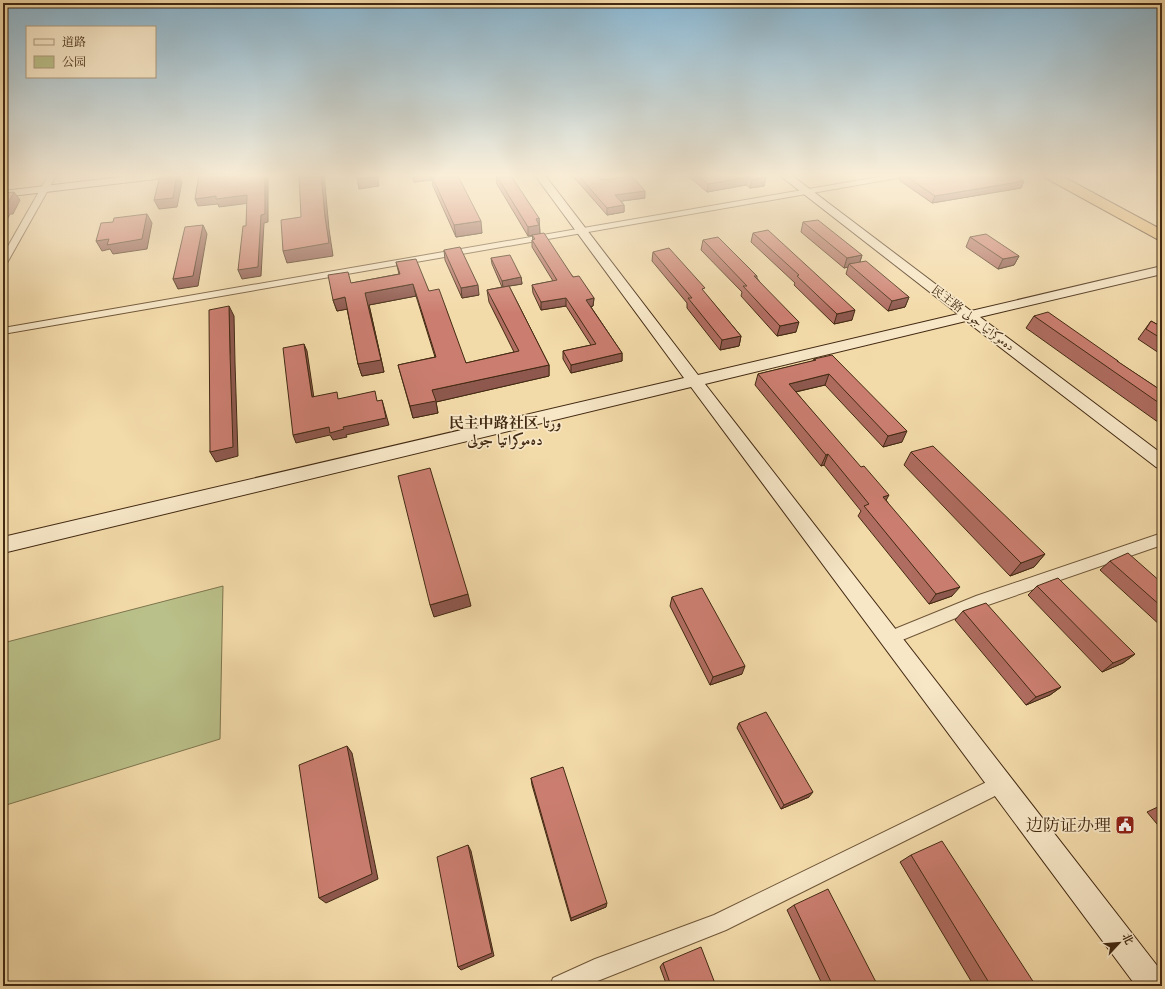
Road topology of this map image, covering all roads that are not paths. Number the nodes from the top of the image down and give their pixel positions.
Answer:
1 (27, 220) edge
2 (573, 220) edge
3 (644, 220) edge
4 (843, 220) edge
5 (1133, 220) edge
6 (581, 231) junction
7 (1162, 236) edge
8 (3, 263) edge
9 (1162, 270) edge
10 (970, 316) junction
11 (3, 331) edge
12 (695, 381) junction
13 (1162, 463) edge
14 (1162, 539) edge
15 (3, 545) edge
16 (890, 638) junction
17 (1001, 784) junction
18 (561, 986) edge
19 (1154, 986) edge

1 - 8 street
2 - 6 street
3 - 6 street
4 - 10 street, 民主路 دەموكراتيا جولى
5 - 7 highway
6 - 11 street
6 - 12 street
9 - 10 street
10 - 12 street
10 - 13 street, 民主路 دەموكراتيا جولى
12 - 15 street
12 - 16 street
14 - 16 street
16 - 17 street
17 - 18 street
17 - 19 street

